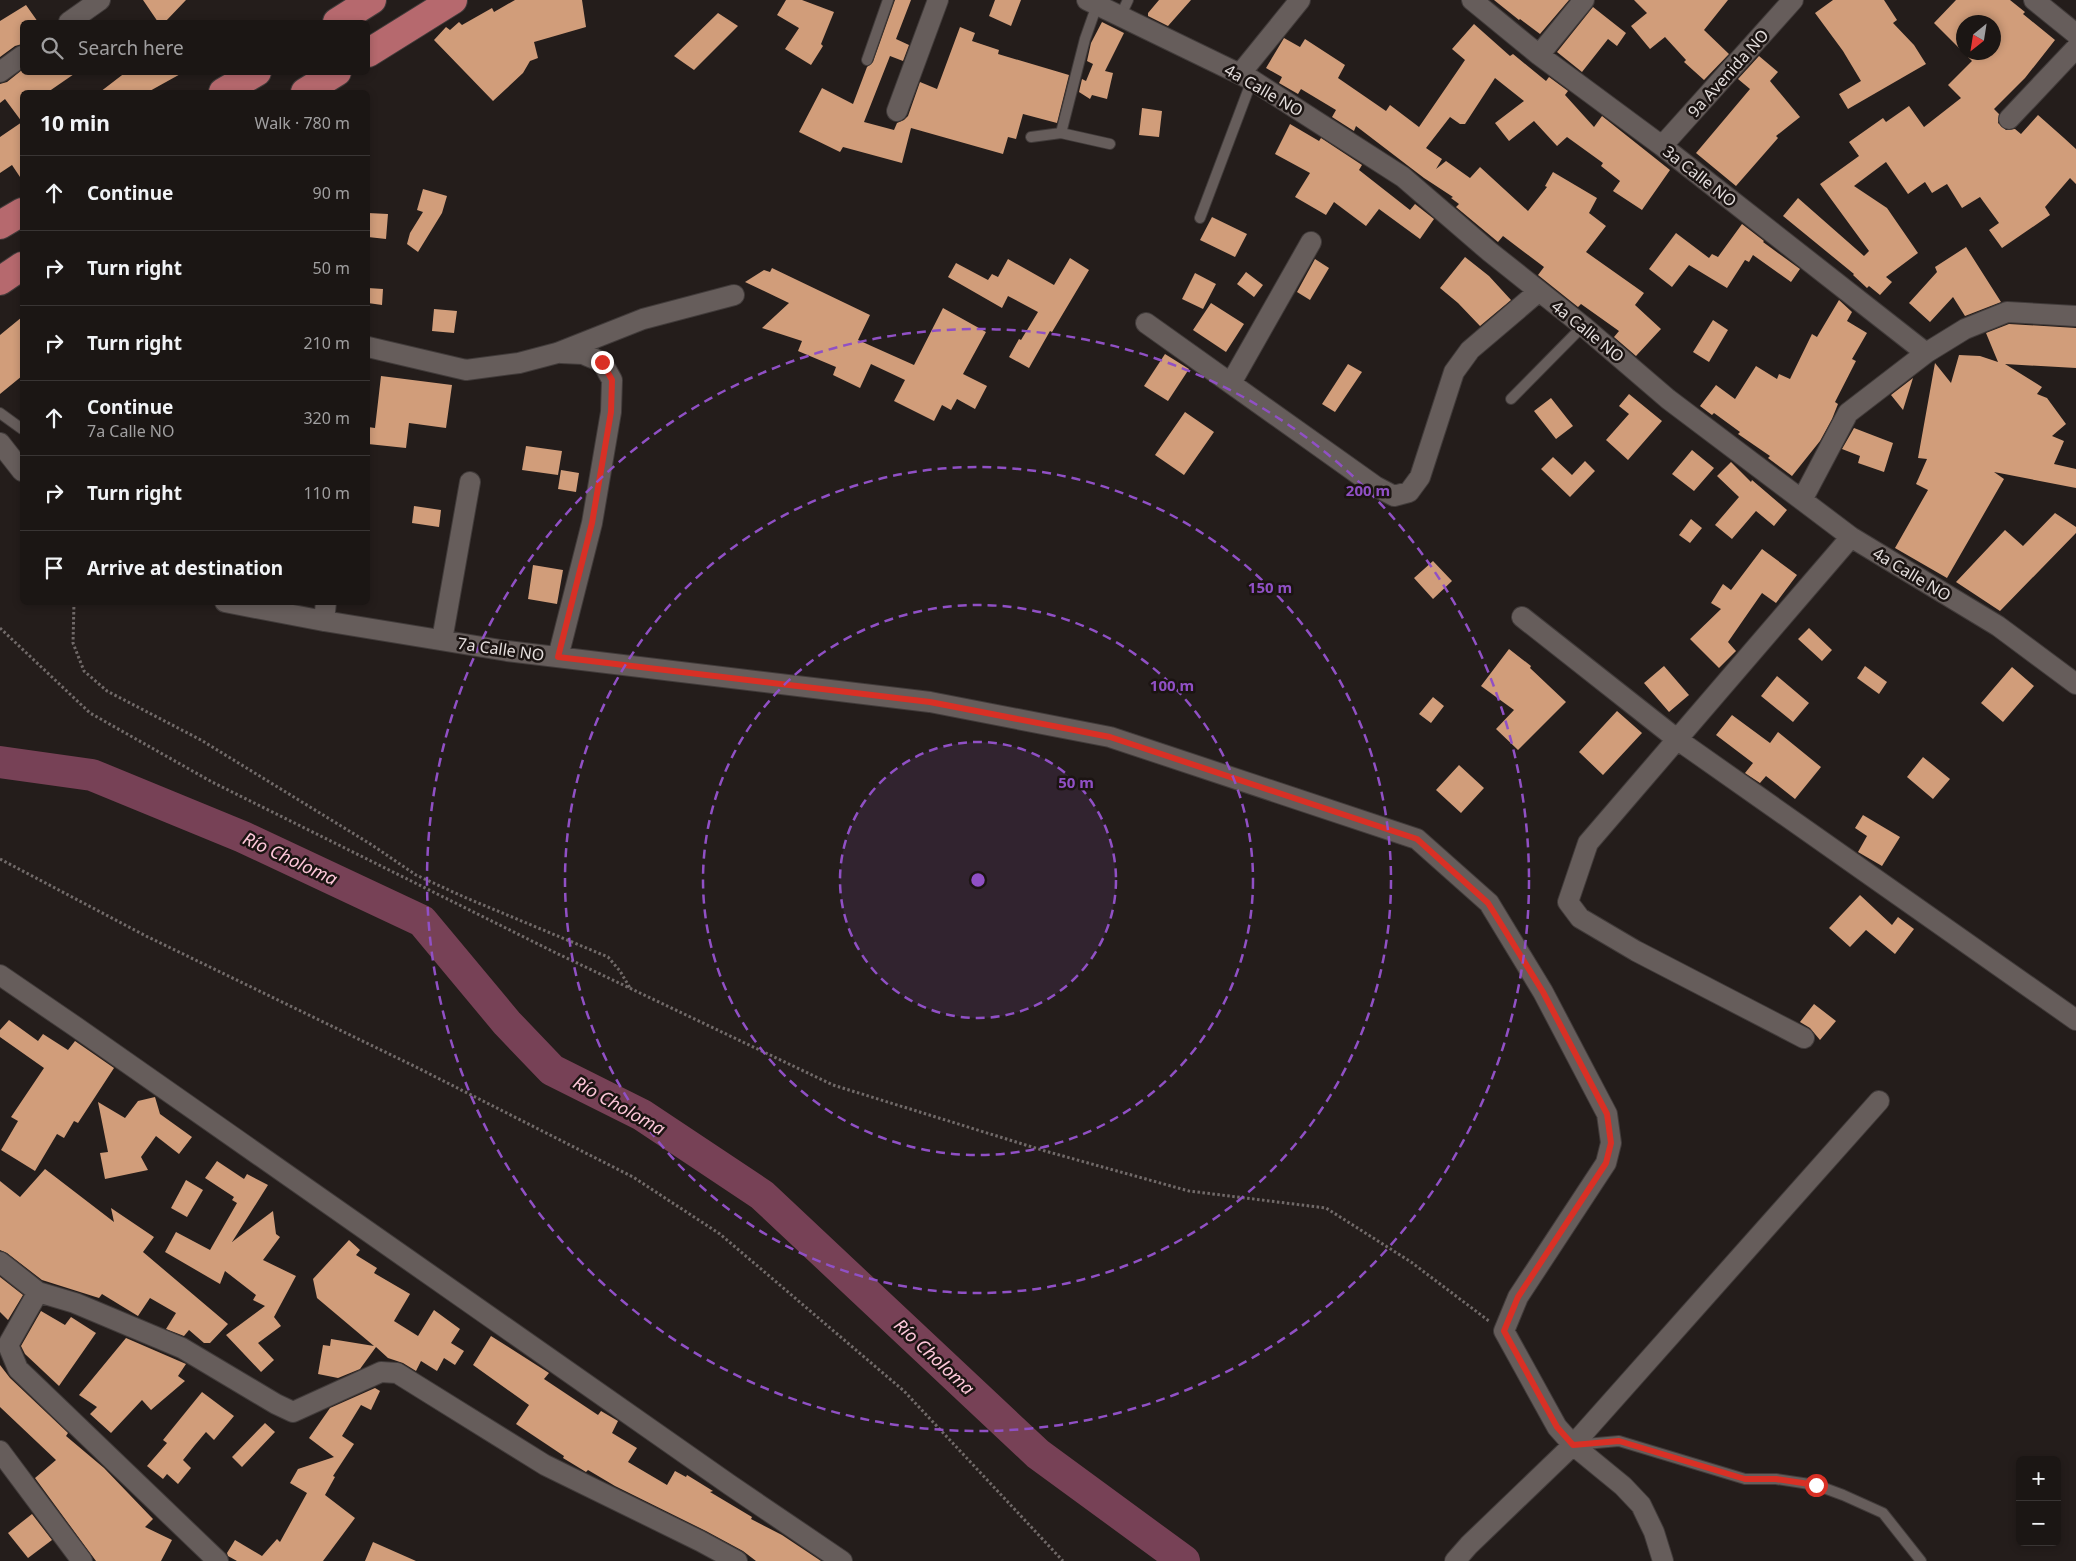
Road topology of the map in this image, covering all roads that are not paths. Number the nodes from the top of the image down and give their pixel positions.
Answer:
1 (100, 0) edge
2 (372, 0) edge
3 (453, 0) edge
4 (888, 0) edge
5 (938, 0) edge
6 (1300, 0) edge
7 (1584, 0) edge
8 (1794, 0) edge
9 (2034, 0) edge
10 (1092, 2) edge
11 (1482, 3) edge
12 (1124, 8) edge
13 (71, 20) edge
14 (340, 20) edge
15 (2076, 34) edge
16 (2076, 48) edge
17 (370, 52) edge
18 (1539, 55) junction
19 (20, 57) edge
20 (867, 60) dead end
21 (0, 72) edge
22 (252, 75) edge
23 (1246, 77) junction
24 (226, 90) edge
25 (897, 111) dead end
26 (2009, 119) dead end
27 (1060, 134) junction
28 (1031, 137) dead end
29 (1110, 144) dead end
30 (1662, 146) junction
31 (20, 213) edge
32 (1200, 218) dead end
33 (0, 225) edge
34 (1312, 242) dead end
35 (20, 267) edge
36 (0, 281) edge
37 (1538, 292) junction
38 (734, 295) dead end
39 (2076, 316) edge
40 (1146, 323) dead end
41 (1583, 326) junction
42 (370, 347) edge
43 (557, 353) junction
44 (1926, 354) junction
45 (1231, 383) junction
46 (1511, 399) dead end
47 (0, 413) edge
48 (20, 428) edge
49 (0, 443) edge
50 (20, 469) edge
51 (470, 482) dead end
52 (1802, 500) junction
53 (1851, 536) junction
54 (255, 605) edge
55 (325, 612) edge
56 (1522, 617) dead end
57 (442, 640) junction
58 (558, 657) junction
59 (2076, 684) edge
60 (1678, 740) junction
61 (0, 975) edge
62 (2076, 1020) edge
63 (1804, 1038) dead end
64 (1878, 1101) dead end
65 (0, 1262) edge
66 (38, 1292) junction
67 (1573, 1445) junction
68 (0, 1451) edge
69 (82, 1561) edge
70 (218, 1561) edge
71 (737, 1561) edge
72 (842, 1561) edge
73 (1455, 1561) edge
74 (1663, 1561) edge
75 (1921, 1561) edge

1 - 13 street
2 - 14 highway
3 - 17 highway
4 - 20 lane
5 - 25 street
6 - 23 street
7 - 18 street
8 - 30 street, 9a Avenida NO
9 - 15 street
10 - 12 street, 4a Calle NO
10 - 27 lane
11 - 18 street, 3a Calle NO
12 - 23 street, 4a Calle NO
16 - 26 street
18 - 30 street, 3a Calle NO
19 - 21 street
22 - 24 highway
23 - 32 lane
23 - 37 street, 4a Calle NO
27 - 28 lane
27 - 29 lane
30 - 44 street, 3a Calle NO
31 - 33 highway
34 - 45 street
35 - 36 highway
37 - 41 street, 4a Calle NO
37 - 45 street
38 - 43 street
39 - 44 street
40 - 45 street
41 - 46 lane
41 - 52 street, 4a Calle NO
42 - 43 street
43 - 58 street
44 - 52 street
47 - 48 lane
49 - 50 street
51 - 57 street
52 - 53 street, 4a Calle NO
53 - 59 street, 4a Calle NO
53 - 60 street
54 - 55 street, 7a Calle NO
55 - 57 street, 7a Calle NO
56 - 60 street
57 - 58 street, 7a Calle NO
58 - 67 street, 7a Calle NO
60 - 62 street
60 - 63 street
61 - 72 street
64 - 67 street
65 - 66 street
66 - 70 street
66 - 71 street
67 - 73 street
67 - 74 street
67 - 75 lane
68 - 69 street

